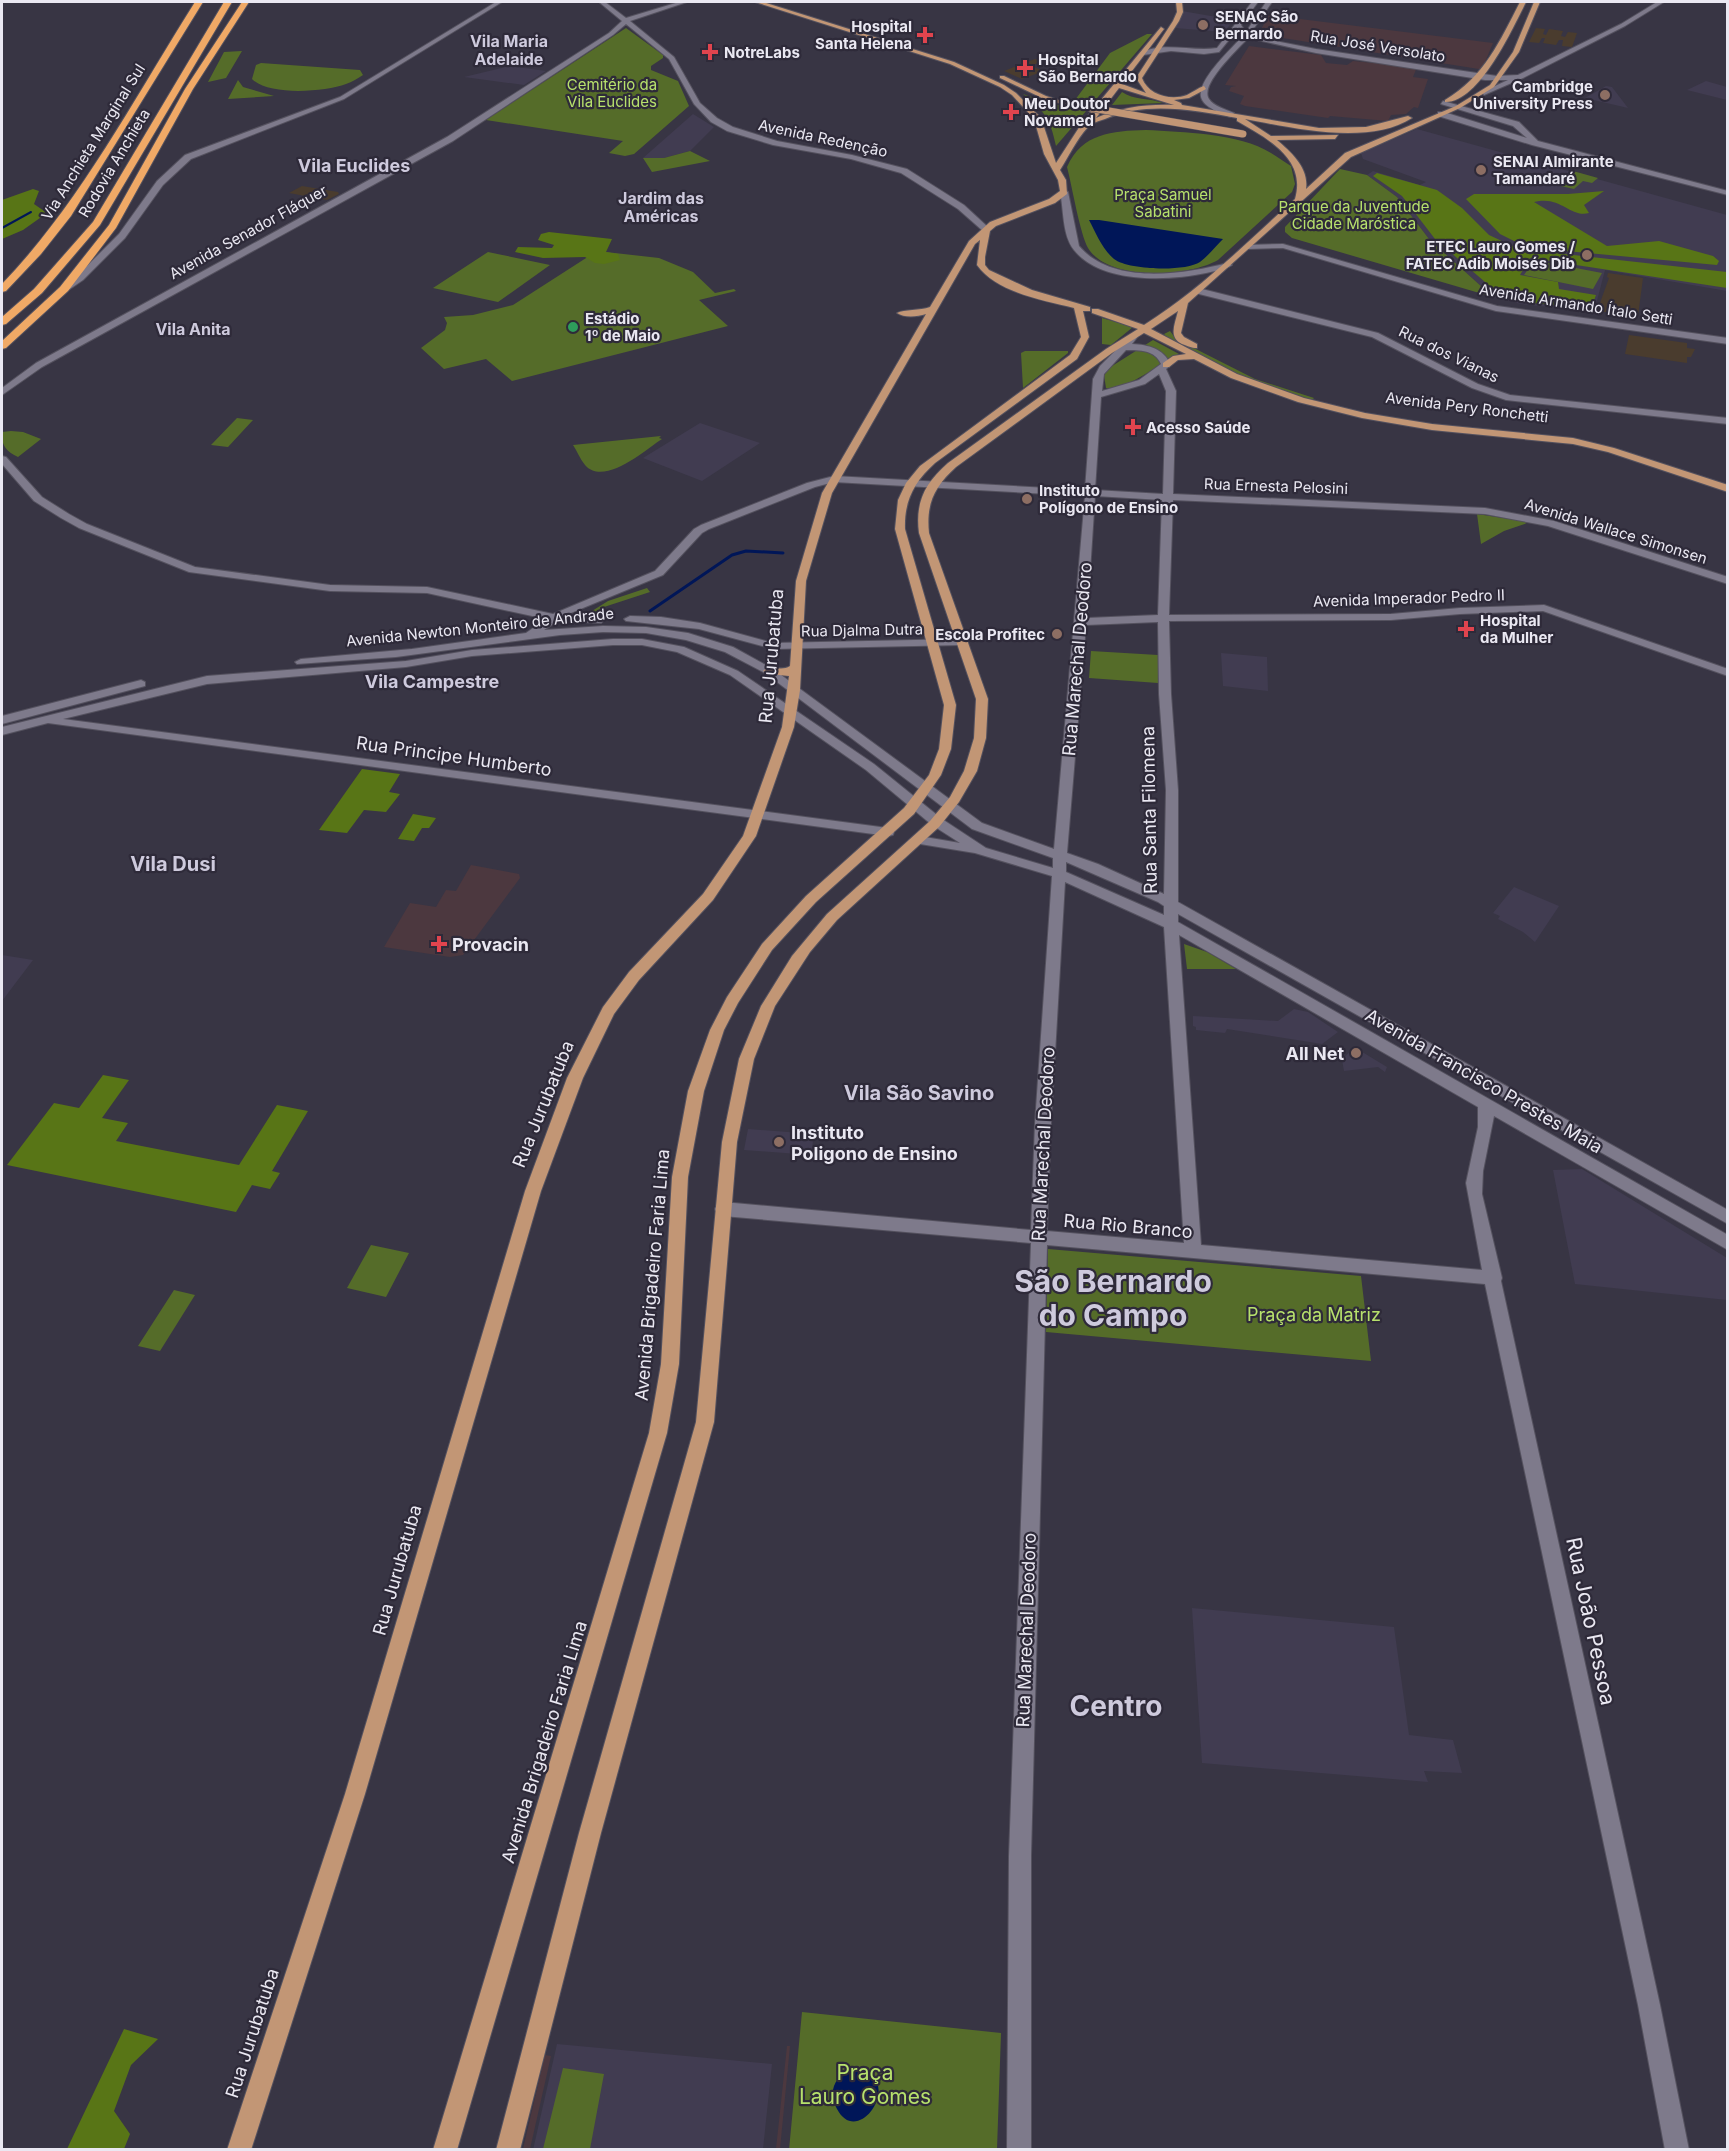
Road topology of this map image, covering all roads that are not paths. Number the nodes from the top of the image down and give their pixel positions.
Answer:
1 (199, 2) edge
2 (206, 2) edge
3 (219, 2) edge
4 (228, 2) edge
5 (245, 2) edge
6 (499, 2) edge
7 (602, 2) edge
8 (684, 2) edge
9 (758, 2) edge
10 (782, 2) edge
11 (1173, 2) edge
12 (1179, 2) edge
13 (1255, 2) edge
14 (1269, 2) edge
15 (1523, 2) edge
16 (1537, 2) edge
17 (1661, 2) edge
18 (468, 13) dead end
19 (477, 14) junction
20 (627, 21) junction
21 (1238, 25) junction
22 (1252, 28) junction
23 (1246, 36) junction
24 (175, 40) junction
25 (1268, 42) junction
26 (1240, 44) junction
27 (1160, 48) junction
28 (1332, 51) junction
29 (1143, 52) junction
30 (1204, 52) junction
31 (1367, 57) junction
32 (1217, 69) junction
33 (1484, 74) junction
34 (378, 77) junction
35 (1521, 77) junction
36 (359, 80) dead end
37 (1499, 80) junction
38 (1118, 84) junction
39 (1204, 88) junction
40 (1484, 93) junction
41 (1153, 94) junction
42 (1443, 103) junction
43 (1433, 107) dead end
44 (1458, 107) junction
45 (1441, 114) junction
46 (1231, 115) junction
47 (1413, 116) dead end
48 (1500, 119) junction
49 (1085, 125) junction
50 (1479, 126) junction
51 (1382, 127) junction
52 (1269, 138) junction
53 (1535, 143) junction
54 (1058, 168) junction
55 (1064, 192) junction
56 (1728, 193) edge
57 (1299, 199) junction
58 (1012, 205) dead end
59 (1038, 206) junction
60 (1269, 226) junction
61 (986, 229) junction
62 (1247, 247) junction
63 (1228, 265) junction
64 (1388, 274) junction
65 (4, 286) edge
66 (64, 289) junction
67 (1198, 291) junction
68 (1184, 302) junction
69 (1078, 306) junction
70 (934, 309) junction
71 (1095, 310) junction
72 (2, 311) edge
73 (901, 314) dead end
74 (1163, 317) junction
75 (1592, 319) junction
76 (2, 322) edge
77 (1620, 323) junction
78 (1144, 329) junction
79 (1728, 334) edge
80 (1135, 335) junction
81 (1728, 341) edge
82 (2, 346) edge
83 (1115, 347) junction
84 (1126, 347) junction
85 (1193, 356) junction
86 (1164, 368) junction
87 (2, 392) edge
88 (1097, 395) junction
89 (1728, 421) edge
90 (2, 459) edge
91 (834, 478) junction
92 (1728, 482) edge
93 (910, 484) junction
94 (932, 485) junction
95 (1728, 489) edge
96 (1091, 493) junction
97 (1167, 497) junction
98 (1460, 509) joint
99 (1728, 581) edge
100 (553, 617) junction
101 (1166, 618) junction
102 (1081, 622) junction
103 (528, 636) junction
104 (962, 642) junction
105 (933, 643) junction
106 (797, 646) junction
107 (796, 668) junction
108 (770, 671) junction
109 (1728, 673) edge
110 (794, 690) junction
111 (85, 711) junction
112 (792, 712) junction
113 (40, 720) junction
114 (13, 721) edge
115 (63, 722) junction
116 (2, 731) edge
117 (2, 742) edge
118 (927, 789) junction
119 (916, 804) junction
120 (950, 807) junction
121 (757, 814) junction
122 (937, 822) junction
123 (888, 832) junction
124 (919, 840) junction
125 (981, 851) junction
126 (1060, 855) junction
127 (1059, 874) junction
128 (1171, 902) junction
129 (1171, 924) junction
130 (1220, 952) junction
131 (1278, 965) junction
132 (1485, 1104) junction
133 (723, 1209) junction
134 (1728, 1218) edge
135 (1039, 1237) junction
136 (1728, 1243) edge
137 (1193, 1251) junction
138 (1494, 1278) junction
139 (239, 2150) edge
140 (445, 2150) edge
141 (508, 2150) edge
142 (1018, 2150) edge
143 (1677, 2150) edge

1 - 24 highway, Via Anchieta Marginal Sul
2 - 24 highway
3 - 72 highway, Rodovia Anchieta
4 - 76 highway, Rodovia Anchieta
5 - 66 highway
6 - 19 street
7 - 20 street
8 - 20 street, Avenida Senador Fláquer
9 - 54 main road
10 - 52 main road, bridge
11 - 29 main road
12 - 27 main road
13 - 21 street
14 - 22 street
15 - 33 main road
16 - 37 main road
17 - 35 street
18 - 19 street
19 - 34 street
20 - 61 street, Avenida Redenção
20 - 87 street, Avenida Senador Fláquer
21 - 23 street
21 - 30 street
22 - 23 street
22 - 28 street, Rua José Versolato
23 - 25 street, Rua José Versolato
23 - 26 street
24 - 65 highway, Via Anchieta Marginal Sul
25 - 26 street
25 - 28 street, Rua José Versolato
26 - 32 street
27 - 29 street
27 - 30 street
27 - 41 main road
28 - 31 street, Rua José Versolato
29 - 38 main road
30 - 32 street
31 - 33 street, Rua José Versolato
31 - 33 street, Rua José Versolato
32 - 39 street
33 - 37 street, Rua José Versolato
33 - 42 main road
34 - 36 street
34 - 66 street
35 - 37 street, Rua José Versolato
35 - 40 street
37 - 40 main road
38 - 41 main road
38 - 49 main road
39 - 41 main road
39 - 46 street
40 - 44 main road
41 - 46 main road
42 - 43 main road
42 - 44 street
44 - 45 main road
44 - 48 street
45 - 50 street
45 - 57 main road
46 - 49 main road
46 - 51 main road
46 - 52 main road
47 - 51 main road
48 - 50 street
48 - 53 street
49 - 54 main road
50 - 53 street
51 - 52 main road
52 - 57 main road
53 - 56 street
54 - 55 main road
55 - 59 main road, Rua Jurubatuba
55 - 63 street
57 - 60 main road
58 - 59 main road
59 - 61 main road, Rua Jurubatuba
60 - 62 main road
60 - 64 street
61 - 69 main road
61 - 70 main road, Rua Jurubatuba
62 - 63 main road
62 - 64 street, Avenida Armando Ítalo Setti
63 - 67 main road, Rua Marechal Deodoro
64 - 75 street
64 - 75 street, Avenida Armando Ítalo Setti
66 - 82 highway
67 - 68 main road, Rua Marechal Deodoro
67 - 89 street, Rua dos Vianas
68 - 74 main road, Rua Marechal Deodoro
68 - 92 main road, Avenida Pery Ronchetti
69 - 71 main road
69 - 93 main road, Avenida Brigadeiro Faria Lima
70 - 73 main road
70 - 91 main road, Rua Jurubatuba
71 - 74 main road
71 - 78 main road, Avenida Pery Ronchetti
74 - 78 main road, Rua Marechal Deodoro
75 - 77 street, Avenida Armando Ítalo Setti
77 - 79 street
77 - 81 street, Avenida Armando Ítalo Setti
78 - 80 main road, Rua Marechal Deodoro
78 - 85 main road, Avenida Pery Ronchetti
80 - 83 main road, Rua Marechal Deodoro
80 - 84 street, Rua Marechal Deodoro
83 - 84 street
83 - 94 main road
84 - 86 street
84 - 88 street, Rua Marechal Deodoro
85 - 86 main road
85 - 95 main road, Avenida Pery Ronchetti
86 - 88 street
86 - 97 street, Rua Santa Filomena
88 - 96 street, Rua Marechal Deodoro
90 - 100 street, Rua Djalma Dutra
91 - 93 street, Rua Ernesta Pelosini
91 - 100 street
91 - 106 main road, Rua Jurubatuba
93 - 94 street, Rua Ernesta Pelosini
93 - 105 main road, Avenida Brigadeiro Faria Lima
94 - 96 street, Rua Ernesta Pelosini
94 - 104 main road
96 - 97 street, Rua Ernesta Pelosini
96 - 102 street, Rua Marechal Deodoro
97 - 98 street, Rua Ernesta Pelosini
97 - 101 street, Rua Santa Filomena
98 - 99 street, Avenida Wallace Simonsen
100 - 103 street
100 - 106 street, Rua Djalma Dutra
101 - 102 street, Avenida Imperador Pedro II
101 - 109 street, Avenida Imperador Pedro II
101 - 128 street, Rua Santa Filomena
102 - 126 street, Rua Marechal Deodoro
103 - 108 street, Avenida Newton Monteiro de Andrade
103 - 114 street, Avenida Newton Monteiro de Andrade
104 - 105 street, Rua Djalma Dutra
104 - 120 main road
105 - 106 street, Rua Djalma Dutra
105 - 118 main road, Avenida Brigadeiro Faria Lima
106 - 107 main road, Rua Jurubatuba
107 - 108 main road
107 - 110 main road, Rua Jurubatuba
108 - 110 street, Avenida Newton Monteiro de Andrade
110 - 112 main road, Rua Jurubatuba
110 - 118 street, Avenida Newton Monteiro de Andrade
111 - 112 street, Avenida Newton Monteiro de Andrade
111 - 113 street, Avenida Newton Monteiro de Andrade
111 - 115 street, Avenida Newton Monteiro de Andrade
112 - 119 street, Avenida Newton Monteiro de Andrade
112 - 121 main road, Rua Jurubatuba
113 - 114 street, Avenida Newton Monteiro de Andrade
113 - 115 street, Rua Principe Humberto
114 - 116 street
115 - 117 street, Avenida Newton Monteiro de Andrade
115 - 121 street, Rua Principe Humberto
118 - 119 main road, Avenida Brigadeiro Faria Lima
118 - 120 street, Avenida Newton Monteiro de Andrade
119 - 122 street, Avenida Newton Monteiro de Andrade
119 - 123 main road, Avenida Brigadeiro Faria Lima
120 - 122 main road
120 - 126 street, Avenida Francisco Prestes Maia
121 - 123 street, Rua Principe Humberto
121 - 139 main road, Rua Jurubatuba
122 - 124 main road
122 - 125 street, Avenida Francisco Prestes Maia
123 - 140 main road, Avenida Brigadeiro Faria Lima
124 - 125 street
124 - 133 main road
125 - 127 street, Avenida Francisco Prestes Maia
126 - 127 street, Rua Marechal Deodoro
126 - 128 street, Avenida Francisco Prestes Maia
127 - 129 street, Avenida Francisco Prestes Maia
127 - 135 street, Rua Marechal Deodoro
128 - 129 street, Rua Santa Filomena
128 - 131 street, Avenida Francisco Prestes Maia
129 - 130 street, Avenida Francisco Prestes Maia
129 - 137 street, Rua Santa Filomena
130 - 131 street, Avenida Francisco Prestes Maia
130 - 132 street, Avenida Francisco Prestes Maia
131 - 134 street, Avenida Francisco Prestes Maia
132 - 136 street, Avenida Francisco Prestes Maia
132 - 138 street, Rua João Pessoa
133 - 135 street, Rua Rio Branco
133 - 141 main road
135 - 137 street, Rua Rio Branco
135 - 142 street, Rua Marechal Deodoro
137 - 138 street, Rua Rio Branco
138 - 143 street, Rua João Pessoa

